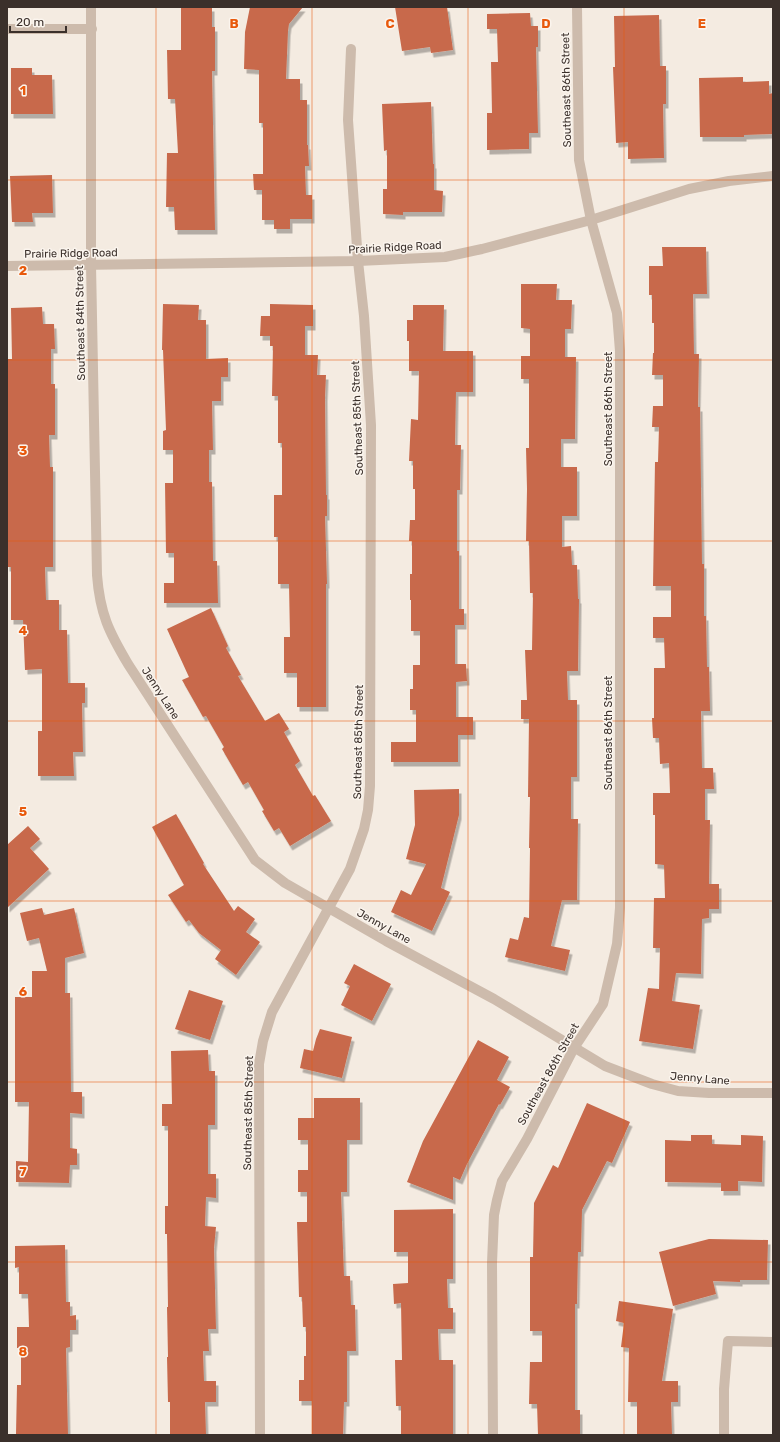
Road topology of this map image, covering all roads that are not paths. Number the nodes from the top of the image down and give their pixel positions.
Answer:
1 (91, 7) edge
2 (578, 7) edge
3 (7, 29) edge
4 (92, 29) junction
5 (351, 49) dead end
6 (773, 176) edge
7 (591, 220) junction
8 (358, 262) junction
9 (91, 265) junction
10 (7, 266) edge
11 (103, 615) joint
12 (328, 908) junction
13 (574, 1048) junction
14 (773, 1093) edge
15 (773, 1342) edge
16 (260, 1435) edge
17 (493, 1435) edge
18 (724, 1435) edge

1 - 4 street, Southeast 84th Street
2 - 7 street, Southeast 86th Street
3 - 4 street
4 - 9 street, Southeast 84th Street
5 - 8 street, Southeast 85th Street
6 - 7 street, Prairie Ridge Road
7 - 8 street, Prairie Ridge Road
7 - 13 street, Southeast 86th Street
8 - 9 street, Prairie Ridge Road
8 - 12 street, Southeast 85th Street
9 - 10 street, Prairie Ridge Road
9 - 11 street, Southeast 84th Street
11 - 12 street, Jenny Lane
12 - 13 street, Jenny Lane
12 - 16 street, Southeast 85th Street
13 - 14 street, Jenny Lane
13 - 17 street, Southeast 86th Street
15 - 18 street

